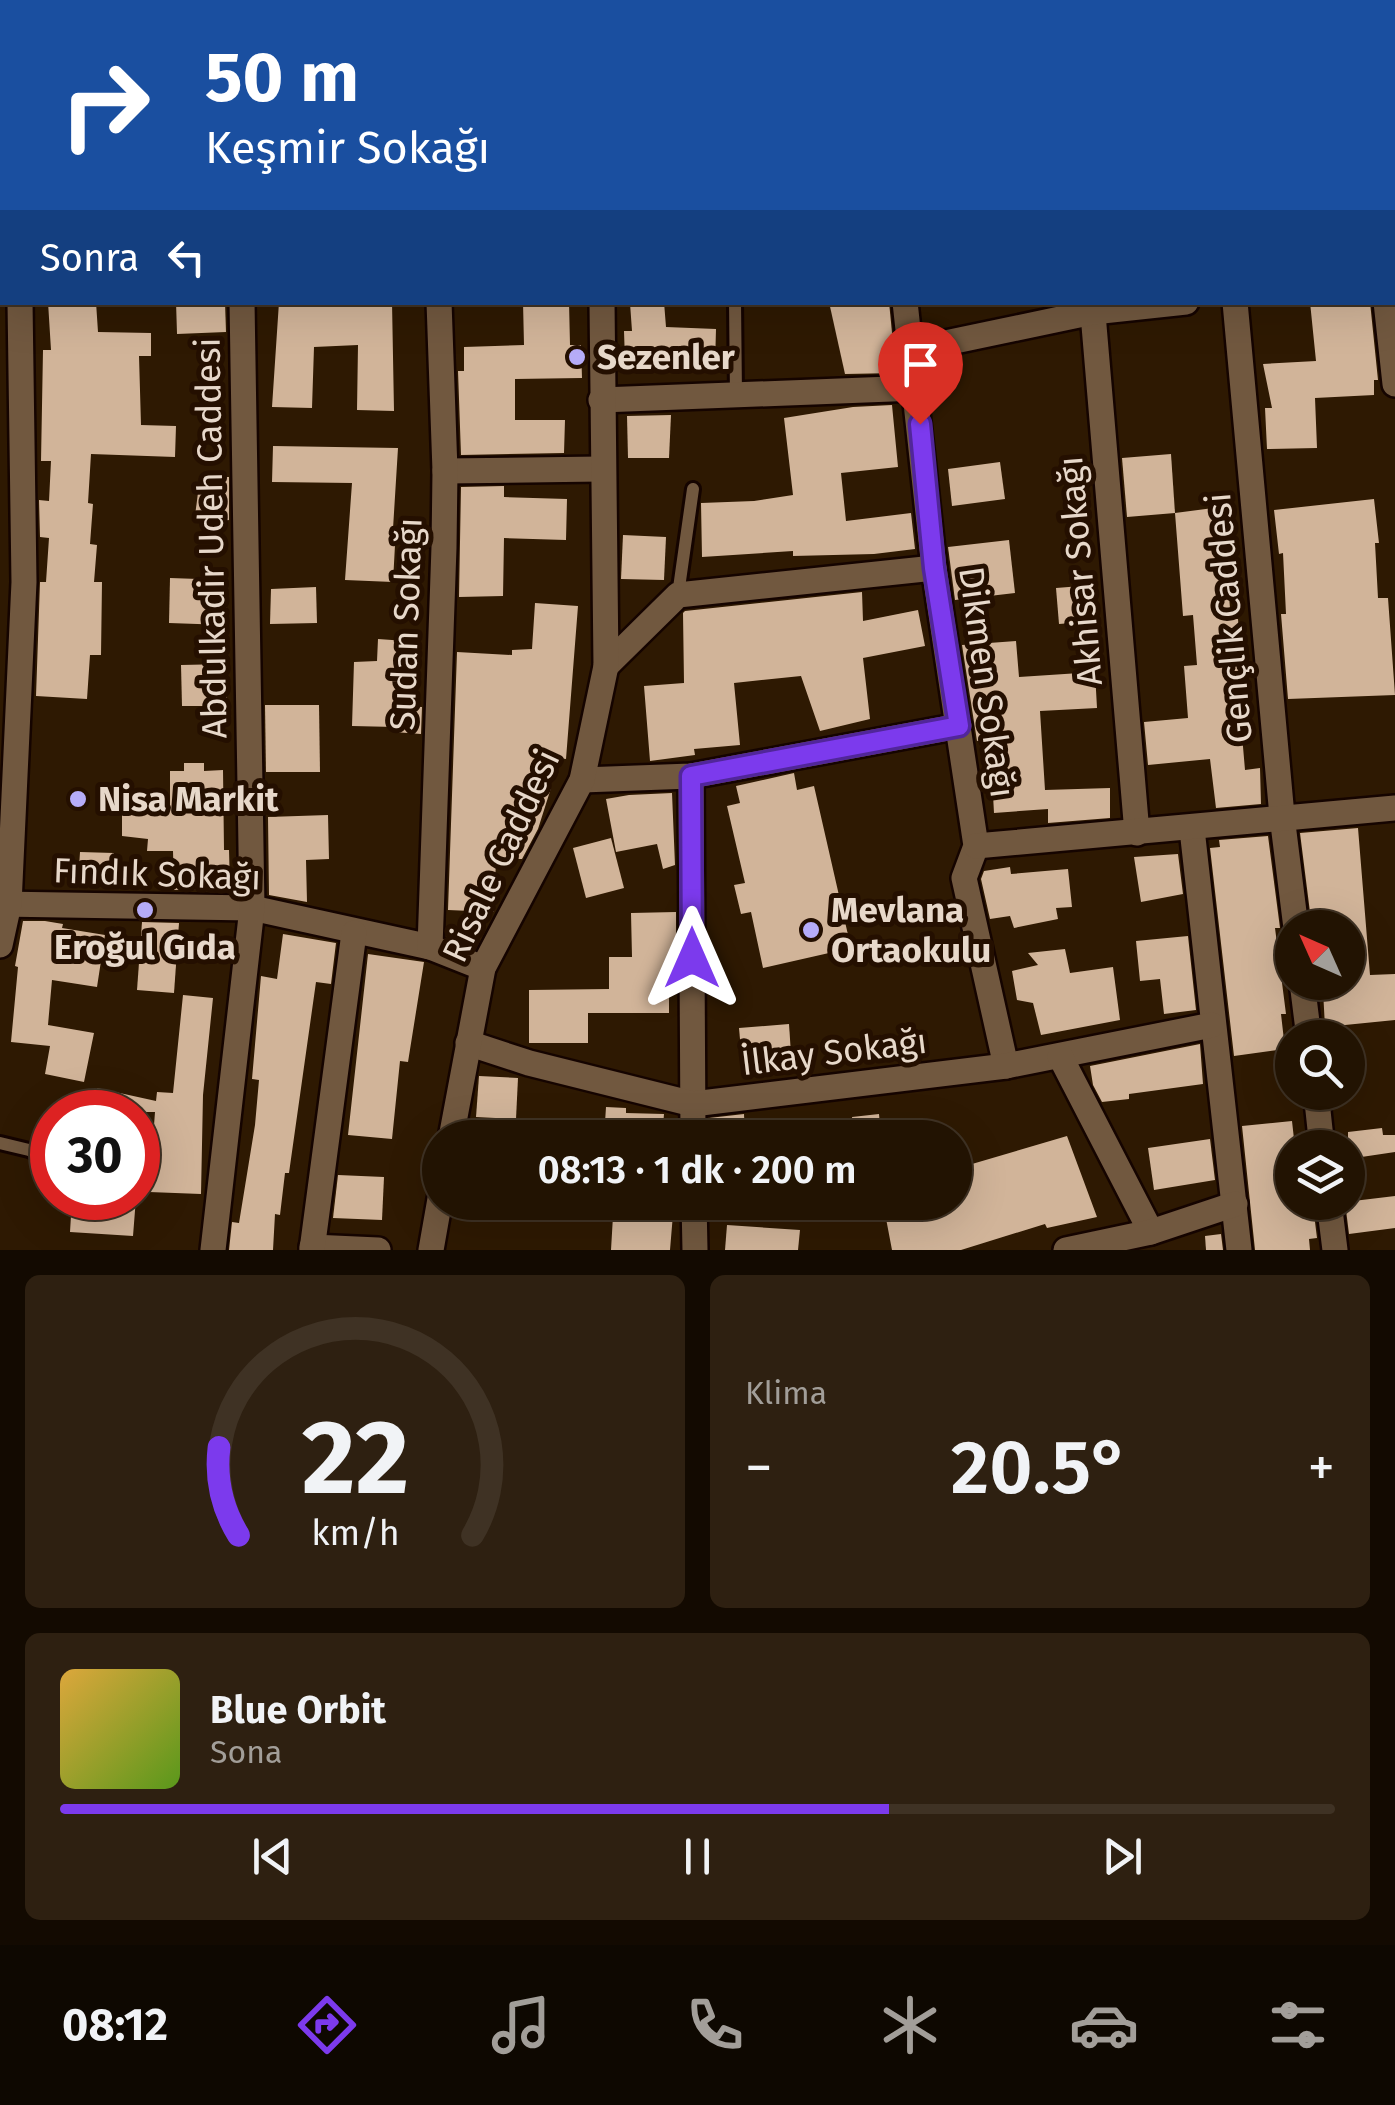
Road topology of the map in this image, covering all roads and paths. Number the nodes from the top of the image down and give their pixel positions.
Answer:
1 (20, 305) edge
2 (242, 305) edge
3 (439, 305) edge
4 (602, 305) edge
5 (735, 305) edge
6 (905, 305) edge
7 (1130, 305) edge
8 (1235, 305) edge
9 (1386, 305) edge
10 (1093, 307) edge
11 (912, 350) junction
12 (1395, 384) edge
13 (917, 388) junction
14 (736, 395) junction
15 (601, 400) junction
16 (601, 469) junction
17 (445, 470) junction
18 (694, 489) dead end
19 (934, 568) junction
20 (678, 595) junction
21 (606, 666) junction
22 (959, 726) junction
23 (691, 776) junction
24 (582, 780) junction
25 (1395, 808) edge
26 (1282, 816) junction
27 (1192, 829) junction
28 (1137, 833) junction
29 (976, 846) junction
30 (4, 904) edge
31 (252, 908) junction
32 (1294, 910) edge
33 (354, 932) junction
34 (0, 945) edge
35 (430, 947) junction
36 (483, 968) junction
37 (1212, 1024) junction
38 (468, 1044) junction
39 (1060, 1056) junction
40 (1006, 1066) junction
41 (693, 1104) junction
42 (454, 1120) edge
43 (693, 1120) edge
44 (0, 1143) edge
45 (30, 1151) edge
46 (1235, 1204) junction
47 (436, 1220) edge
48 (694, 1220) edge
49 (1331, 1220) edge
50 (1152, 1232) junction
51 (312, 1248) edge
52 (213, 1250) edge
53 (378, 1250) edge
54 (431, 1250) edge
55 (695, 1250) edge
56 (1066, 1250) edge
57 (1239, 1250) edge
58 (1335, 1250) edge

1 - 30 street
2 - 31 street, Abdulkadir Udeh Caddesi
3 - 17 street, Sudan Sokağı
4 - 15 street, Risale Caddesi
5 - 14 lane
6 - 11 street, Dikmen Sokağı
7 - 10 street
8 - 26 street, Gençlik Caddesi
9 - 12 street
10 - 11 street
10 - 28 street, Akhisar Sokağı
11 - 13 street, Dikmen Sokağı
13 - 14 street
13 - 19 street, Dikmen Sokağı
14 - 15 street
15 - 16 street, Risale Caddesi
16 - 17 street
16 - 21 street, Risale Caddesi
17 - 35 street, Sudan Sokağı
18 - 20 lane
19 - 20 street
19 - 22 street, Dikmen Sokağı
20 - 21 street
21 - 24 street, Risale Caddesi
22 - 23 street
22 - 29 street, Dikmen Sokağı
23 - 24 street
23 - 41 street
24 - 36 street, Risale Caddesi
25 - 26 street
26 - 27 street
26 - 32 street, Gençlik Caddesi
27 - 28 street
27 - 37 street
28 - 29 street
29 - 40 street, Dikmen Sokağı
30 - 31 street, Fındık Sokağı
30 - 34 street
31 - 33 street, Fındık Sokağı
31 - 52 street, Abdulkadir Udeh Caddesi
33 - 35 street, Fındık Sokağı
33 - 51 street
35 - 36 street, Fındık Sokağı
36 - 38 street, Risale Caddesi
37 - 39 street, İlkay Sokağı
37 - 46 street
38 - 41 street, İlkay Sokağı
38 - 42 street, Risale Caddesi
39 - 40 street, İlkay Sokağı
39 - 50 street
40 - 41 street, İlkay Sokağı
41 - 43 street
44 - 45 lane
46 - 50 street
46 - 57 street
47 - 54 street
48 - 55 street
49 - 58 street
50 - 56 street
51 - 53 street

